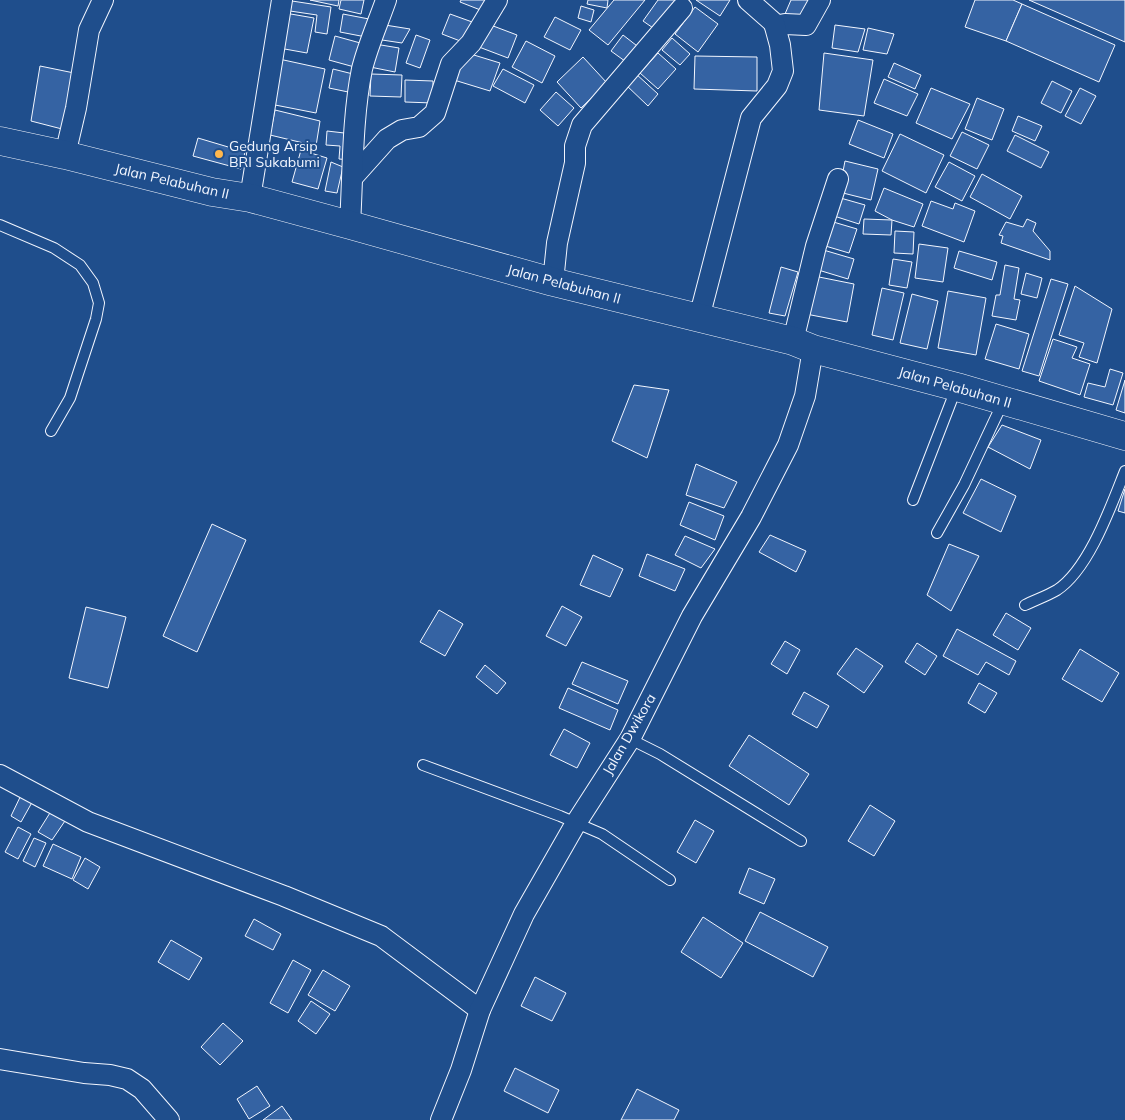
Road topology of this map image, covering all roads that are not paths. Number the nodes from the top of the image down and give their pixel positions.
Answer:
1 (103, 0) edge
2 (282, 0) edge
3 (386, 0) edge
4 (497, 0) edge
5 (748, 0) edge
6 (820, 0) edge
7 (682, 8) dead end
8 (775, 26) junction
9 (0, 141) edge
10 (65, 155) junction
11 (353, 177) junction
12 (838, 179) dead end
13 (250, 198) junction
14 (0, 225) edge
15 (350, 225) junction
16 (553, 282) junction
17 (699, 318) junction
18 (803, 345) junction
19 (956, 387) junction
20 (1003, 401) junction
21 (52, 431) dead end
22 (1125, 436) edge
23 (1125, 471) edge
24 (913, 500) dead end
25 (938, 533) dead end
26 (1025, 605) dead end
27 (630, 739) junction
28 (423, 764) dead end
29 (0, 775) edge
30 (576, 823) junction
31 (801, 841) dead end
32 (670, 880) dead end
33 (480, 1010) junction
34 (0, 1059) edge
35 (169, 1120) edge
36 (441, 1120) edge

1 - 10 street
2 - 13 street
3 - 11 street
4 - 11 street
5 - 8 street
6 - 8 street
7 - 16 street
8 - 17 street
9 - 10 main road, Jalan Pelabuhan II
10 - 13 main road, Jalan Pelabuhan II
11 - 15 street
12 - 18 street, Jalan Dwikora
13 - 15 main road, Jalan Pelabuhan II
14 - 21 lane
15 - 16 main road, Jalan Pelabuhan II
16 - 17 main road, Jalan Pelabuhan II
17 - 18 main road, Jalan Pelabuhan II
18 - 19 main road, Jalan Pelabuhan II
18 - 27 street, Jalan Dwikora
19 - 20 main road, Jalan Pelabuhan II
19 - 24 lane
20 - 22 main road, Jalan Pelabuhan II
20 - 25 lane
23 - 26 lane
27 - 30 street, Jalan Dwikora
27 - 31 lane
28 - 30 lane
29 - 33 street
30 - 32 lane
30 - 33 street, Jalan Dwikora
33 - 36 street, Jalan Dwikora
34 - 35 street

